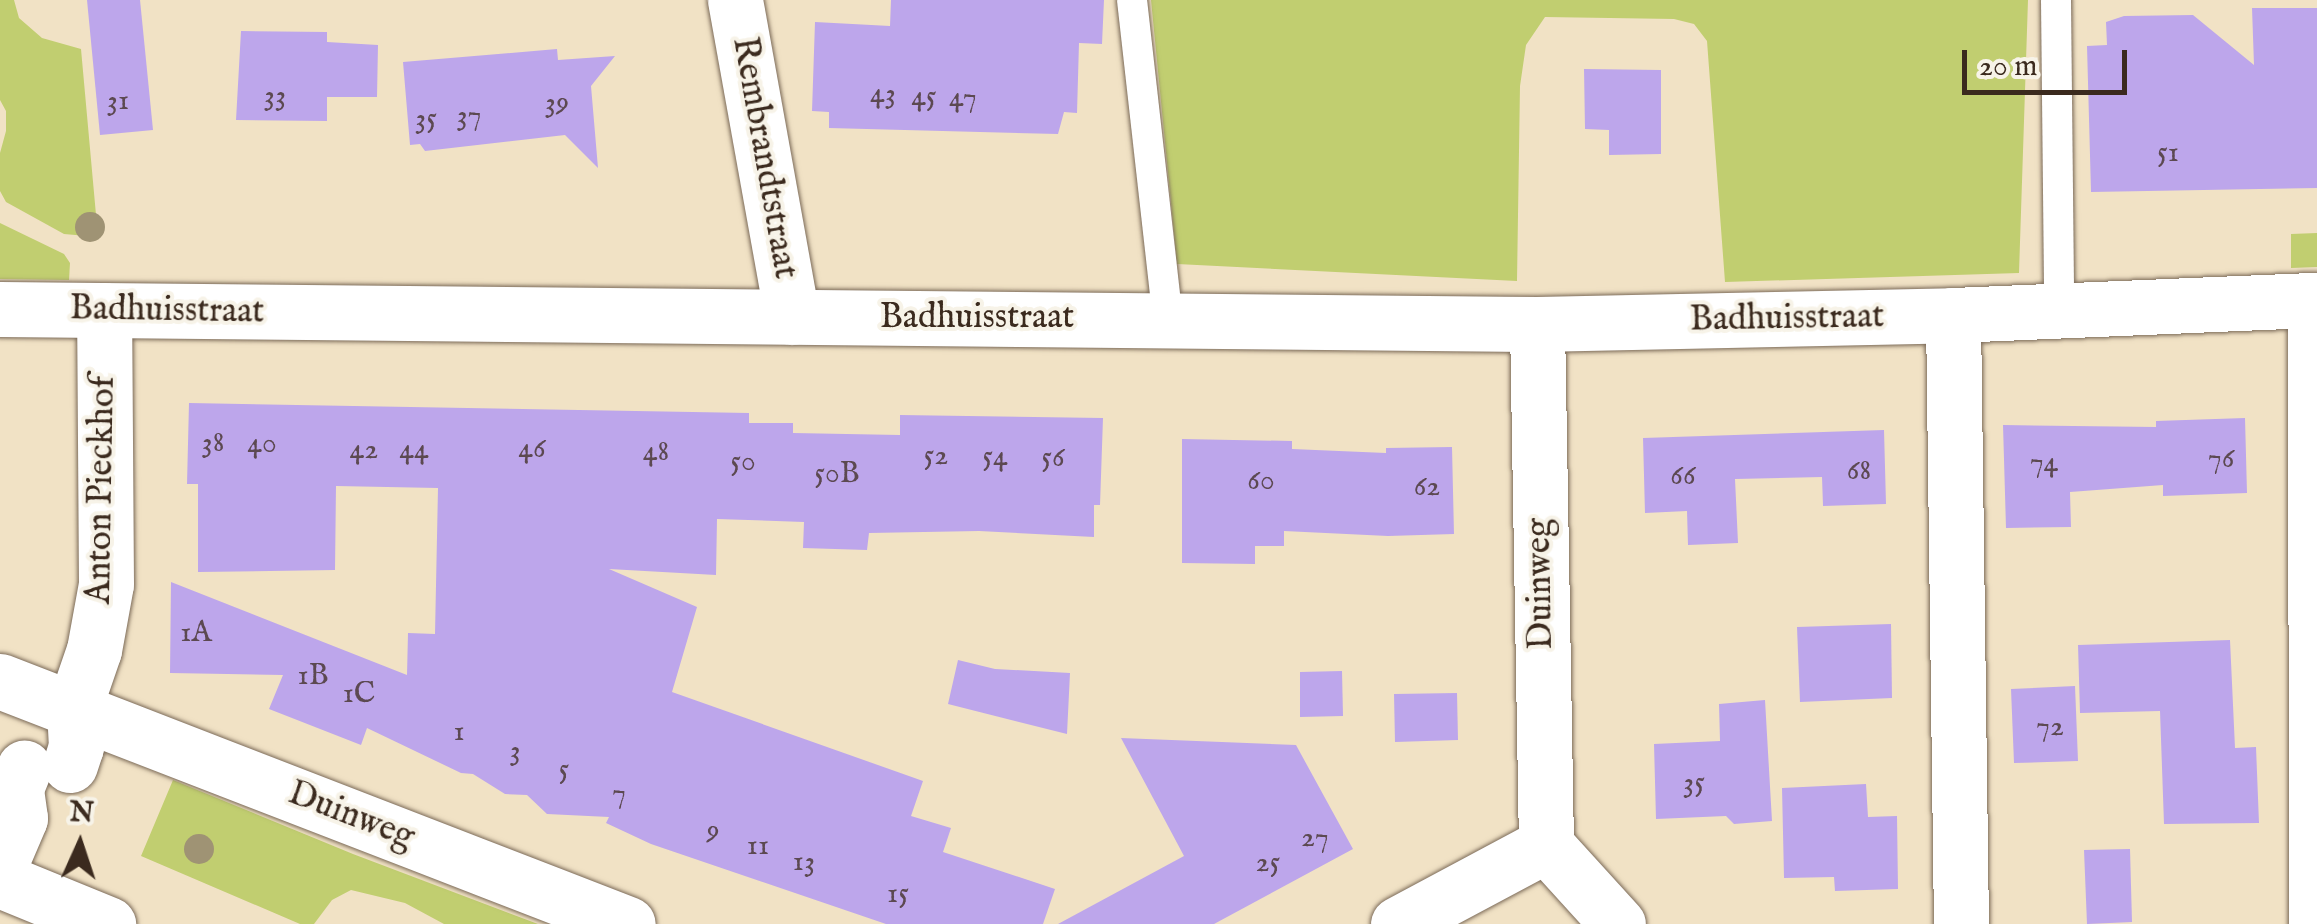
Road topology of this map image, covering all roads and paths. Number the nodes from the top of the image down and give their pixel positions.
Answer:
1 (735, 0) edge
2 (1132, 0) edge
3 (2056, 0) edge
4 (2316, 300) edge
5 (0, 309) edge
6 (104, 310) junction
7 (2059, 311) junction
8 (1954, 316) junction
9 (792, 317) junction
10 (1168, 320) junction
11 (1537, 324) junction
12 (0, 682) edge
13 (74, 708) junction
14 (35, 792) edge
15 (1546, 845) junction
16 (0, 880) edge
17 (108, 924) edge
18 (628, 924) edge
19 (1398, 924) edge
20 (1618, 924) edge
21 (1961, 924) edge
22 (2316, 924) edge

1 - 9 street, Rembrandtstraat
2 - 10 lane
3 - 7 lane
4 - 7 street, Badhuisstraat
4 - 22 street, Badhuisstraat
5 - 6 street, Badhuisstraat
6 - 9 street, Badhuisstraat
6 - 13 street, Anton Pieckhof
7 - 8 street, Badhuisstraat
8 - 11 street, Badhuisstraat
8 - 21 street
9 - 10 street, Badhuisstraat
10 - 11 street, Badhuisstraat
11 - 15 street, Duinweg
12 - 13 street
13 - 14 street, Anton Pieckhof
13 - 18 street, Duinweg
15 - 19 street
15 - 20 street
16 - 17 street

